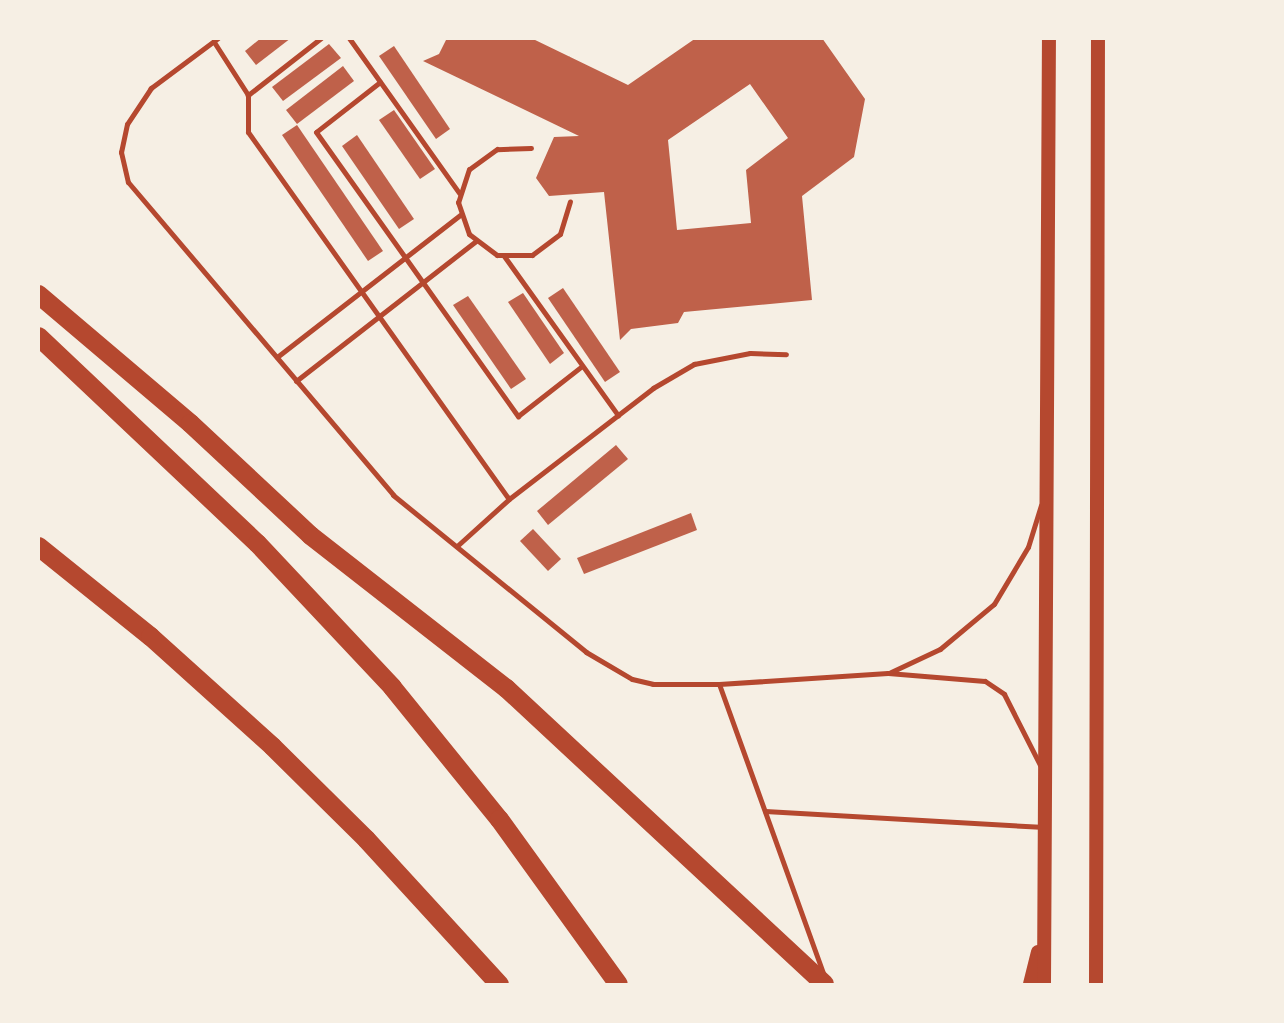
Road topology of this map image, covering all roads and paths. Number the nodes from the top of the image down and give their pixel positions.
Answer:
1 (321, 38) edge
2 (349, 38) edge
3 (1049, 38) edge
4 (1098, 38) edge
5 (216, 40) edge
6 (380, 82) junction
7 (248, 95) junction
8 (531, 148) dead end
9 (460, 194) junction
10 (570, 201) dead end
11 (460, 215) junction
12 (476, 241) junction
13 (504, 256) junction
14 (405, 258) junction
15 (422, 280) junction
16 (362, 291) junction
17 (38, 294) edge
18 (377, 313) junction
19 (38, 336) edge
20 (786, 354) dead end
21 (276, 357) junction
22 (582, 366) junction
23 (296, 381) junction
24 (618, 415) junction
25 (1048, 483) junction
26 (509, 499) junction
27 (38, 546) edge
28 (457, 546) junction
29 (38, 557) edge
30 (150, 636) junction
31 (888, 673) junction
32 (719, 684) junction
33 (1046, 780) junction
34 (765, 811) junction
35 (1046, 827) junction
36 (1044, 931) junction
37 (497, 985) edge
38 (618, 985) edge
39 (826, 985) edge
40 (1030, 985) edge
41 (1044, 985) edge
42 (1096, 985) edge

1 - 7 lane
2 - 6 lane
3 - 25 main road
4 - 42 main road
5 - 7 lane
5 - 21 lane
6 - 9 lane
6 - 14 lane
7 - 16 lane
8 - 9 lane
9 - 11 lane
10 - 13 lane
11 - 12 lane
11 - 14 lane
12 - 13 lane
12 - 15 lane
13 - 22 lane
14 - 15 lane
14 - 16 lane
15 - 18 lane
15 - 22 lane
16 - 18 lane
16 - 21 lane
17 - 39 highway
18 - 23 lane
18 - 26 lane
19 - 38 highway
20 - 24 lane
21 - 23 lane
22 - 24 lane
23 - 28 lane
24 - 26 lane
25 - 31 lane
25 - 33 main road
26 - 28 lane
27 - 30 highway
28 - 32 lane
29 - 30 highway
30 - 37 highway
31 - 32 lane
31 - 33 lane
32 - 34 lane
33 - 35 main road
34 - 35 lane
34 - 39 lane
35 - 36 main road
36 - 40 main road
36 - 41 main road

